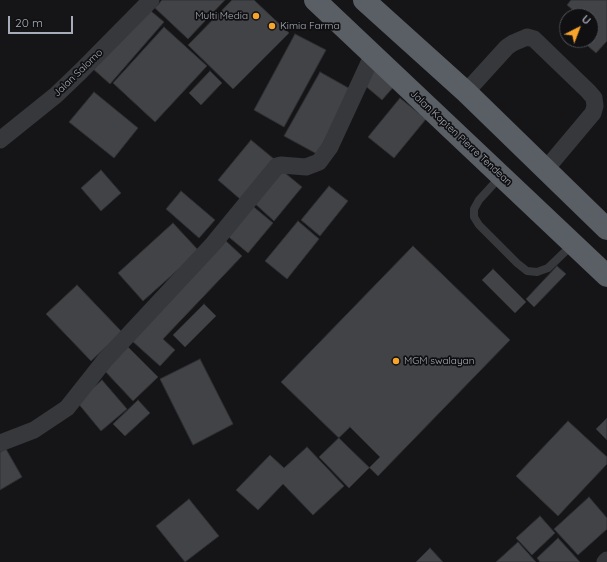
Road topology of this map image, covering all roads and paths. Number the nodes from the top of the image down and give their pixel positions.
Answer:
1 (150, 0) edge
2 (315, 0) edge
3 (364, 0) edge
4 (373, 54) junction
5 (466, 92) junction
6 (0, 140) edge
7 (546, 169) junction
8 (502, 176) junction
9 (607, 229) edge
10 (573, 243) junction
11 (607, 276) edge
12 (0, 443) edge

1 - 6 street, Jalan Salomo
2 - 4 highway, Jalan Kapten Pierre Tendean
3 - 5 highway
4 - 8 highway, Jalan Kapten Pierre Tendean
4 - 12 street
5 - 7 highway
5 - 7 street
7 - 9 highway
8 - 10 highway, Jalan Kapten Pierre Tendean
8 - 10 lane
10 - 11 highway, Jalan Kapten Pierre Tendean

